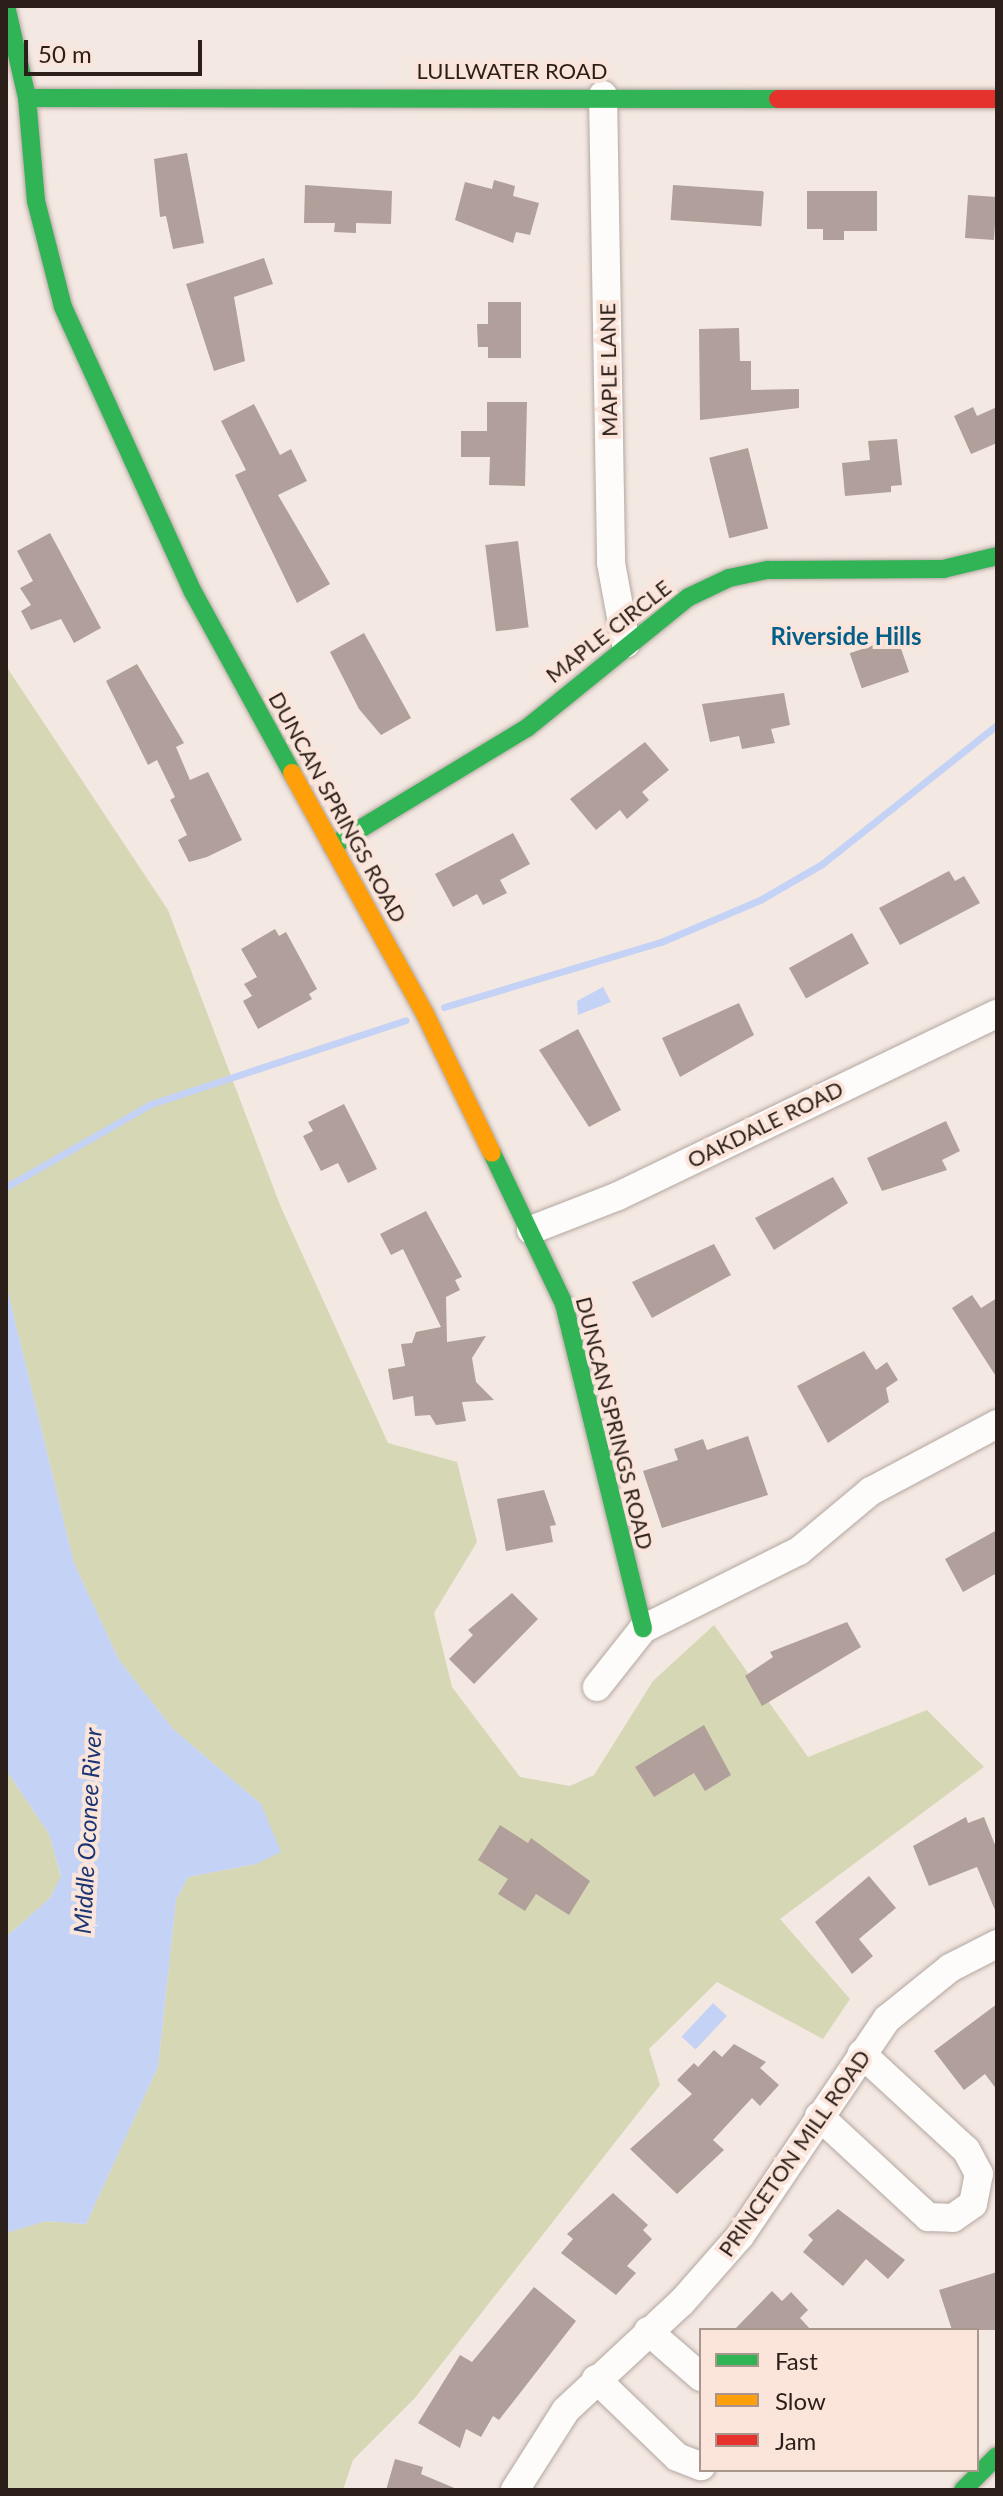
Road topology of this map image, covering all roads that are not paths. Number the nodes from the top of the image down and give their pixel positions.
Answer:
1 (6, 6) edge
2 (603, 95) junction
3 (27, 98) junction
4 (997, 99) edge
5 (997, 556) edge
6 (626, 644) junction
7 (332, 846) junction
8 (997, 1014) edge
9 (531, 1230) junction
10 (997, 1424) edge
11 (643, 1629) junction
12 (597, 1687) dead end
13 (997, 1944) edge
14 (862, 2054) junction
15 (819, 2116) junction
16 (648, 2331) junction
17 (699, 2375) edge
18 (596, 2379) junction
19 (997, 2456) edge
20 (699, 2465) edge
21 (515, 2490) edge
22 (963, 2490) edge

1 - 3 street, DUNCAN SPRINGS ROAD
2 - 3 street, LULLWATER ROAD
2 - 4 street, LULLWATER ROAD
2 - 6 street, MAPLE LANE
3 - 7 street, DUNCAN SPRINGS ROAD
5 - 6 street, MAPLE CIRCLE
6 - 7 street, MAPLE CIRCLE
7 - 9 street, DUNCAN SPRINGS ROAD
8 - 9 street, OAKDALE ROAD
9 - 11 street, DUNCAN SPRINGS ROAD
10 - 11 street
11 - 12 street
13 - 14 street, PRINCETON MILL ROAD
14 - 15 street, PRINCETON MILL ROAD
14 - 15 street
15 - 16 street, PRINCETON MILL ROAD
16 - 17 street
16 - 18 street, PRINCETON MILL ROAD
18 - 20 street
18 - 21 street, PRINCETON MILL ROAD
19 - 22 street

